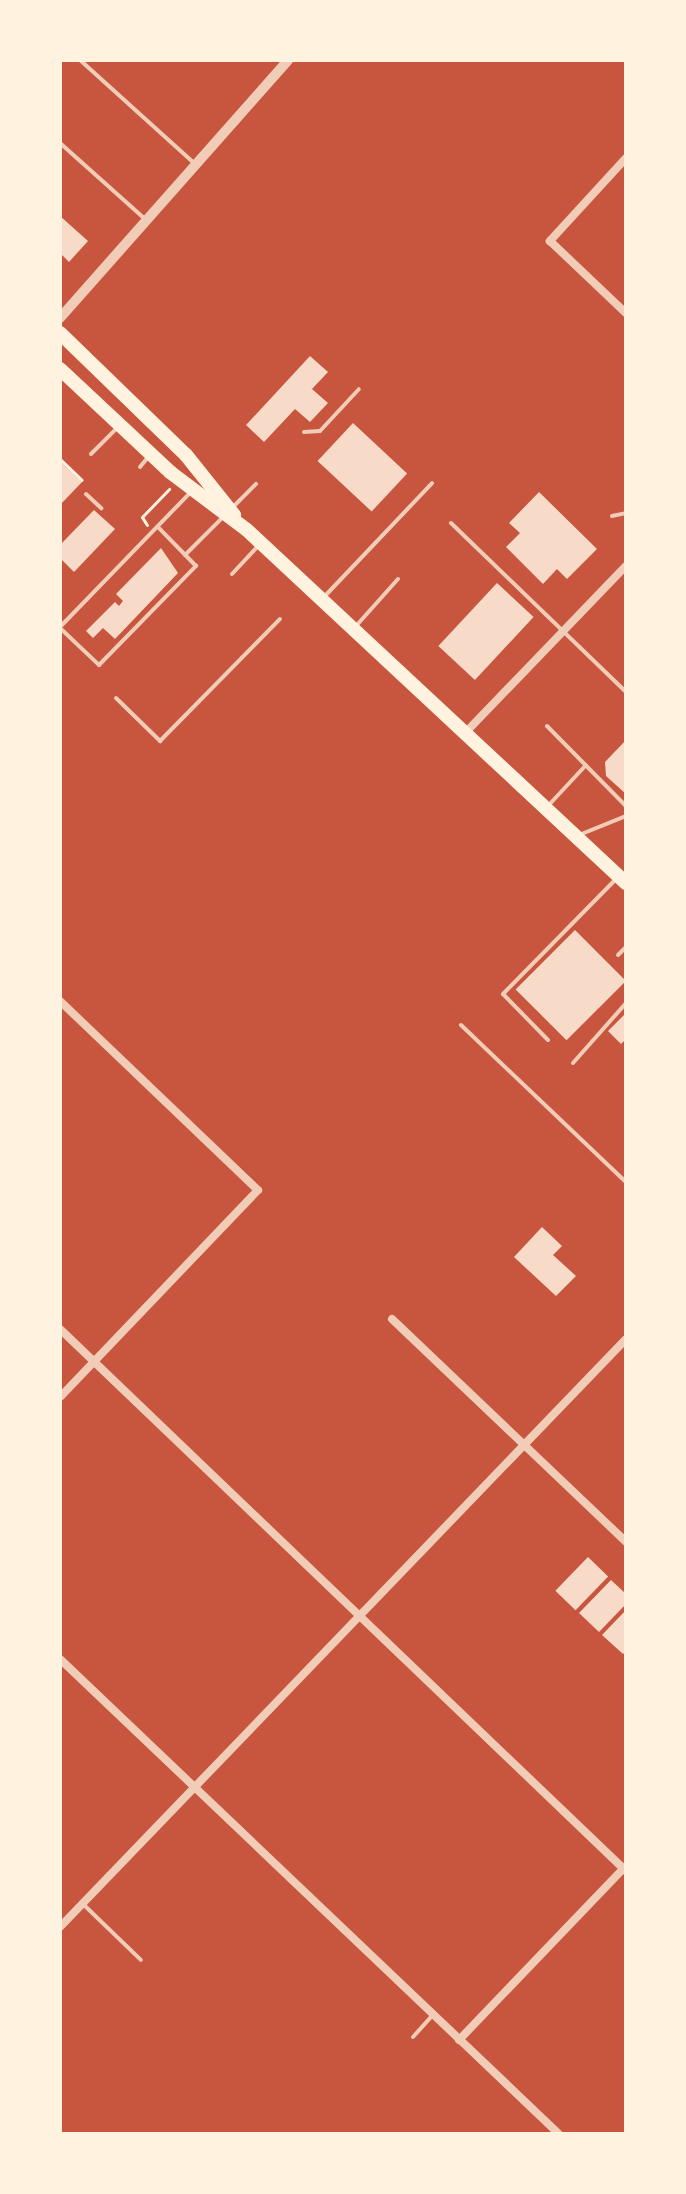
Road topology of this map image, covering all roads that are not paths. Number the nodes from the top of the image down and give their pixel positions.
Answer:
1 (80, 60) edge
2 (288, 60) edge
3 (60, 143) edge
4 (626, 158) edge
5 (196, 164) junction
6 (147, 220) junction
7 (626, 313) edge
8 (60, 318) edge
9 (60, 333) edge
10 (60, 369) edge
11 (359, 389) dead end
12 (119, 425) junction
13 (304, 432) dead end
14 (91, 454) dead end
15 (432, 483) dead end
16 (256, 484) dead end
17 (193, 490) junction
18 (86, 494) dead end
19 (101, 508) dead end
20 (228, 512) junction
21 (626, 513) edge
22 (612, 516) dead end
23 (451, 523) dead end
24 (158, 527) junction
25 (261, 543) junction
26 (185, 555) junction
27 (626, 566) edge
28 (232, 574) dead end
29 (398, 579) dead end
30 (322, 599) junction
31 (280, 619) dead end
32 (60, 627) edge
33 (354, 628) junction
34 (562, 632) junction
35 (626, 692) edge
36 (116, 698) dead end
37 (547, 726) dead end
38 (467, 731) junction
39 (586, 765) junction
40 (626, 806) edge
41 (547, 807) junction
42 (626, 816) edge
43 (577, 836) junction
44 (622, 880) edge
45 (626, 947) edge
46 (618, 955) dead end
47 (60, 1001) edge
48 (626, 1003) edge
49 (461, 1025) dead end
50 (548, 1040) dead end
51 (573, 1063) dead end
52 (626, 1182) edge
53 (392, 1319) dead end
54 (60, 1329) edge
55 (626, 1339) edge
56 (94, 1361) junction
57 (60, 1397) edge
58 (521, 1442) junction
59 (626, 1542) edge
60 (358, 1615) junction
61 (60, 1659) edge
62 (194, 1786) junction
63 (625, 1869) edge
64 (83, 1903) junction
65 (60, 1927) edge
66 (141, 1960) dead end
67 (433, 2015) junction
68 (413, 2037) dead end
69 (459, 2040) junction
70 (559, 2134) edge

1 - 5 lane
2 - 5 street
3 - 6 lane
4 - 7 street
5 - 6 street
6 - 8 street
9 - 20 main road
10 - 12 main road
11 - 13 lane
12 - 14 lane
12 - 17 main road
15 - 30 lane
16 - 20 lane
17 - 20 main road
17 - 24 lane
18 - 19 lane
20 - 25 main road
20 - 26 lane
21 - 22 lane
23 - 34 lane
24 - 26 lane
24 - 32 lane
25 - 28 lane
25 - 30 main road
26 - 32 lane
27 - 34 street
29 - 33 lane
30 - 33 main road
31 - 36 lane
33 - 38 main road
34 - 35 lane
34 - 38 street
37 - 39 lane
38 - 41 main road
39 - 40 lane
39 - 41 lane
41 - 43 main road
42 - 43 lane
43 - 44 main road
44 - 50 lane
45 - 46 lane
47 - 56 street
48 - 51 lane
49 - 52 lane
53 - 58 street
54 - 56 street
55 - 58 street
56 - 57 street
56 - 60 street
58 - 59 street
58 - 60 street
60 - 62 street
60 - 63 street
61 - 62 street
62 - 64 street
62 - 67 street
63 - 69 street
64 - 65 street
64 - 66 lane
67 - 68 lane
67 - 69 street
69 - 70 street

